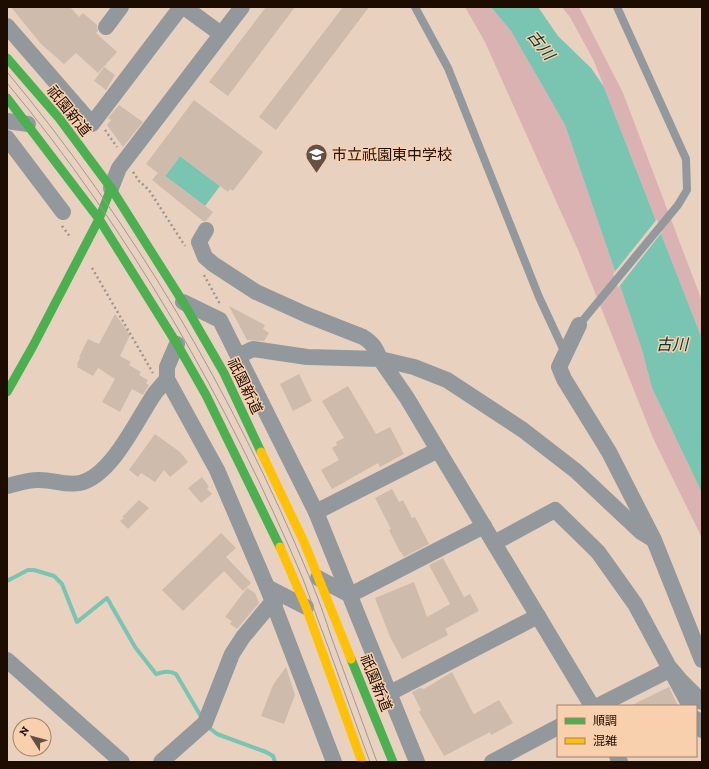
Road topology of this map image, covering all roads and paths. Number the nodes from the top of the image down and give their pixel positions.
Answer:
1 (121, 7) edge
2 (181, 7) edge
3 (184, 7) edge
4 (242, 7) edge
5 (415, 7) edge
6 (617, 7) edge
7 (7, 26) edge
8 (106, 27) dead end
9 (221, 34) junction
10 (7, 58) edge
11 (36, 59) junction
12 (37, 93) junction
13 (7, 98) edge
14 (7, 121) edge
15 (28, 124) junction
16 (7, 138) edge
17 (111, 188) junction
18 (63, 212) dead end
19 (99, 219) junction
20 (206, 230) dead end
21 (184, 302) junction
22 (579, 325) joint
23 (177, 344) junction
24 (566, 353) junction
25 (238, 356) junction
26 (380, 360) junction
27 (167, 379) junction
28 (7, 392) edge
29 (438, 450) junction
30 (7, 486) edge
31 (316, 512) junction
32 (484, 526) junction
33 (654, 540) junction
34 (494, 543) junction
35 (318, 578) junction
36 (268, 587) junction
37 (350, 595) junction
38 (275, 603) junction
39 (306, 607) junction
40 (538, 616) junction
41 (7, 660) edge
42 (702, 660) edge
43 (671, 669) junction
44 (390, 693) junction
45 (702, 702) edge
46 (591, 705) edge
47 (600, 705) edge
48 (689, 705) edge
49 (697, 721) edge
50 (557, 728) edge
51 (702, 730) edge
52 (122, 762) edge
53 (161, 762) edge
54 (334, 762) edge
55 (362, 762) edge
56 (393, 762) edge
57 (418, 762) edge
58 (492, 762) edge

1 - 8 street
2 - 11 street
3 - 9 street
4 - 9 street
5 - 24 lane
6 - 22 lane
7 - 11 street
9 - 17 street
10 - 12 main road, 祇園新道
11 - 12 street
12 - 17 main road, 祇園新道
13 - 15 main road
14 - 15 street
15 - 19 main road
16 - 18 street
17 - 19 main road
17 - 21 main road, 祇園新道
19 - 23 main road
19 - 28 main road
20 - 26 street
21 - 25 street
21 - 35 main road, 祇園新道
22 - 24 street
23 - 27 street
23 - 39 main road
24 - 33 street
25 - 26 street
25 - 31 street
26 - 29 street
26 - 33 street
27 - 30 street
27 - 36 street
29 - 31 street
29 - 32 street
31 - 37 street
32 - 34 street
32 - 37 street
33 - 42 street
34 - 40 street
34 - 43 street
35 - 37 street
35 - 56 main road, 祇園新道
36 - 38 street
36 - 39 street
37 - 44 street
38 - 53 street
38 - 54 street
39 - 55 main road
40 - 44 street
40 - 46 street
41 - 52 street
43 - 45 street
43 - 47 street
43 - 48 street
44 - 57 street
49 - 51 street
50 - 58 street

